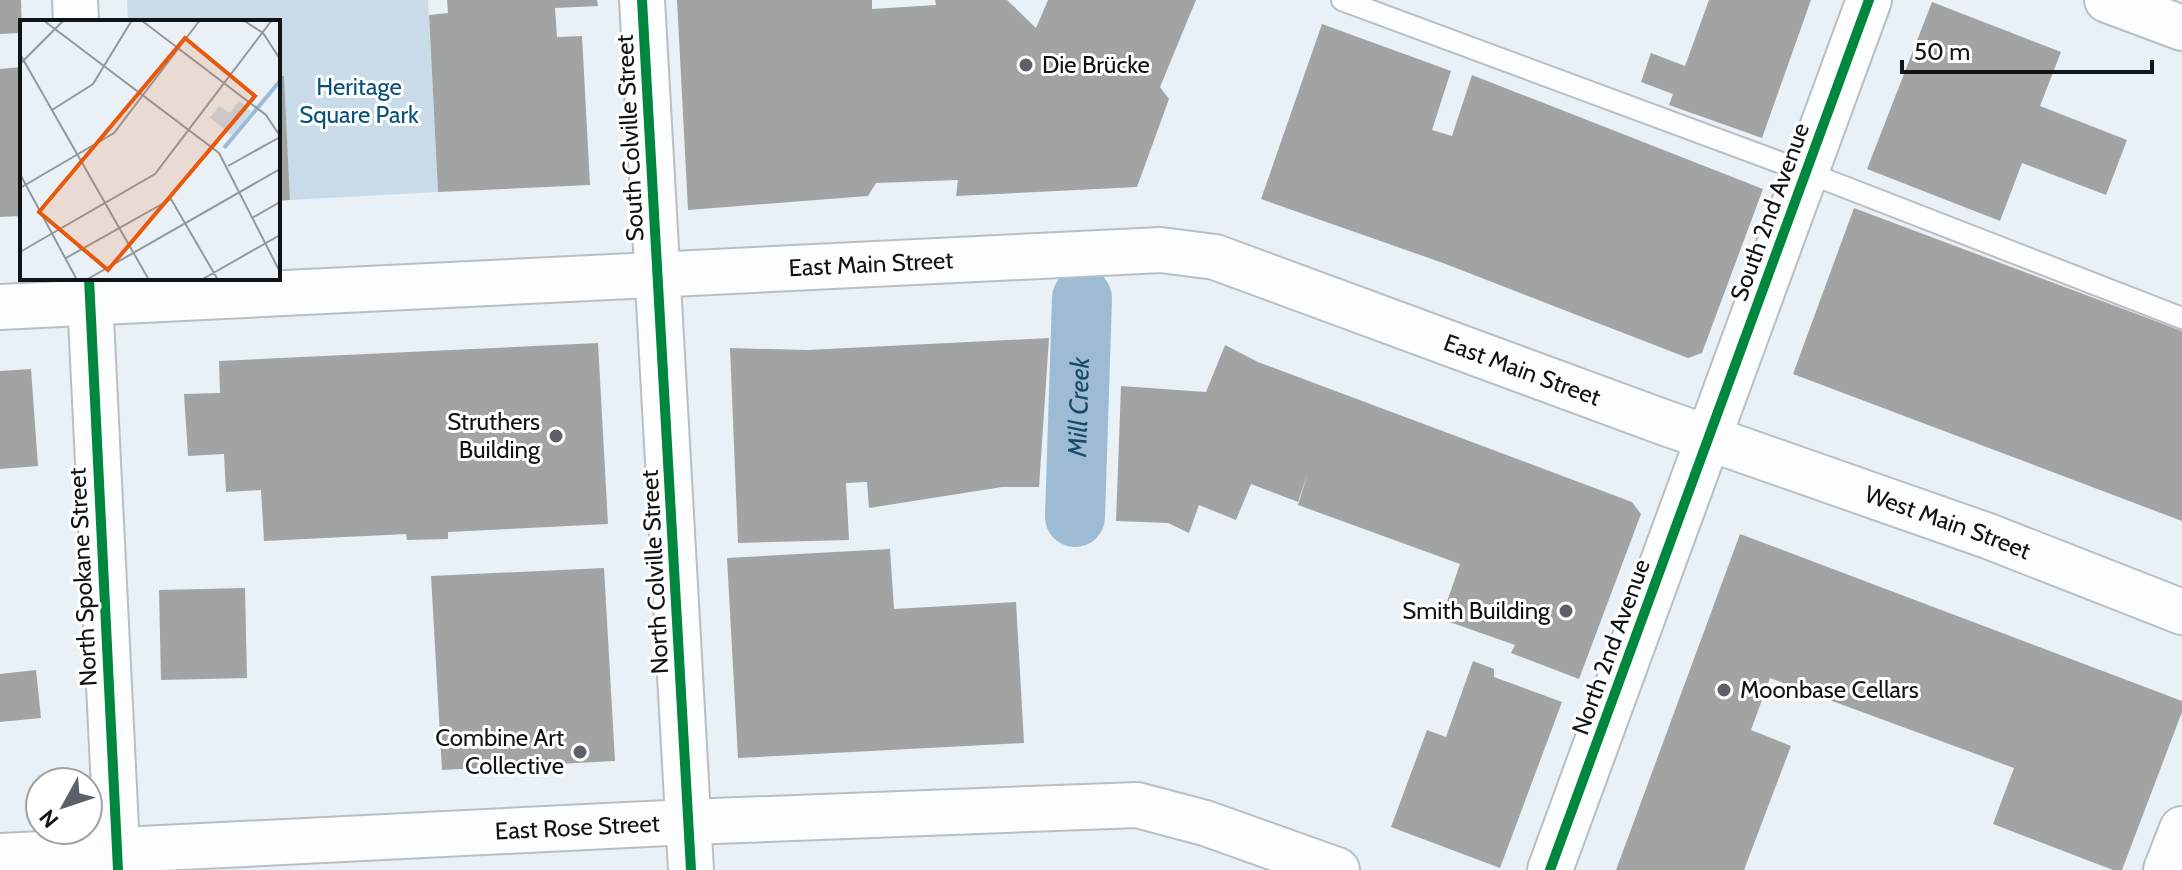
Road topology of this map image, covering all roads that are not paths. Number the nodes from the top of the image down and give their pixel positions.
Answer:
1 (75, 0) edge
2 (642, 0) edge
3 (1342, 0) edge
4 (1869, 0) edge
5 (2107, 0) edge
6 (76, 20) edge
7 (2182, 28) edge
8 (1806, 172) junction
9 (658, 273) junction
10 (90, 290) edge
11 (0, 307) edge
12 (2182, 318) edge
13 (1710, 438) junction
14 (2182, 612) edge
15 (688, 822) junction
16 (2182, 829) edge
17 (117, 849) junction
18 (0, 856) edge
19 (691, 870) edge
20 (1337, 870) edge
21 (1550, 870) edge
22 (2166, 870) edge

1 - 6 main road
2 - 9 main road, South Colville Street
3 - 8 lane
4 - 8 main road, South 2nd Avenue
5 - 7 main road
8 - 12 lane
8 - 13 main road, South 2nd Avenue
9 - 10 main road, East Main Street
9 - 13 main road, East Main Street
9 - 15 main road, North Colville Street
10 - 11 main road, East Main Street
10 - 17 main road, North Spokane Street
13 - 14 main road, West Main Street
13 - 21 main road, North 2nd Avenue
15 - 17 main road, East Rose Street
15 - 19 main road, North Colville Street
15 - 20 main road, East Rose Street
16 - 22 main road
17 - 18 main road, East Rose Street

